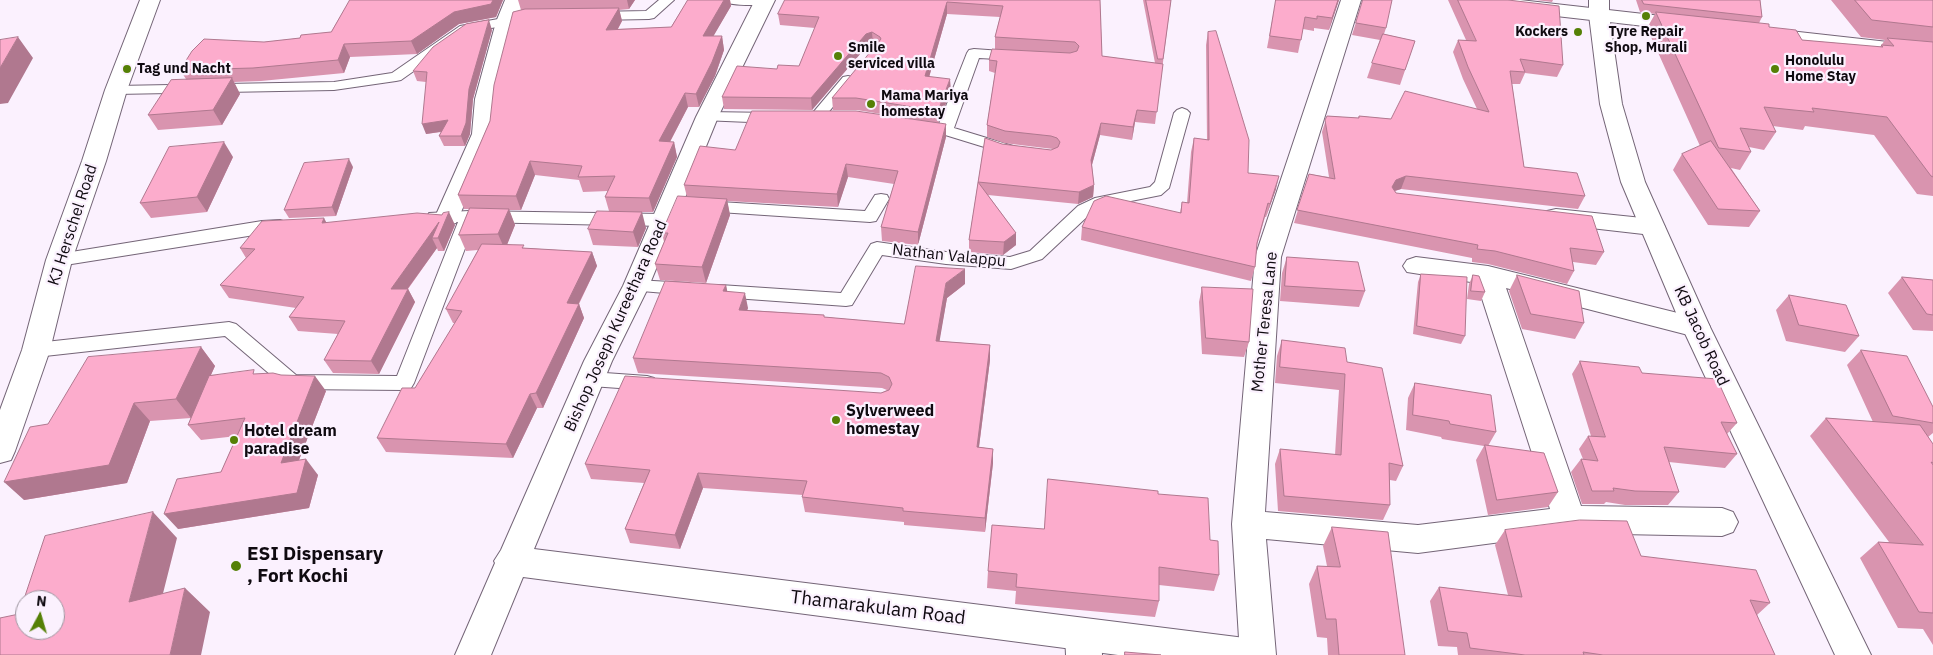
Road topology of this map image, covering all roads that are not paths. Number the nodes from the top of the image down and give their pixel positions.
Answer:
1 (150, 0) edge
2 (515, 0) edge
3 (667, 0) edge
4 (728, 0) edge
5 (765, 0) edge
6 (1351, 0) edge
7 (1468, 0) edge
8 (1508, 2) edge
9 (1599, 8) edge
10 (579, 16) edge
11 (529, 17) edge
12 (506, 22) junction
13 (1707, 28) edge
14 (1746, 32) edge
15 (1912, 51) junction
16 (1933, 53) edge
17 (1031, 57) edge
18 (1933, 68) edge
19 (854, 72) edge
20 (116, 90) junction
21 (1182, 113) dead end
22 (833, 117) edge
23 (707, 118) junction
24 (816, 118) junction
25 (908, 124) edge
26 (945, 130) junction
27 (1021, 151) edge
28 (881, 199) dead end
29 (667, 212) junction
30 (1536, 214) edge
31 (469, 216) junction
32 (447, 217) junction
33 (418, 218) edge
34 (301, 225) edge
35 (1652, 227) junction
36 (59, 260) junction
37 (1416, 266) dead end
38 (1488, 274) junction
39 (636, 286) junction
40 (1696, 327) junction
41 (36, 350) junction
42 (591, 379) junction
43 (669, 384) edge
44 (0, 451) edge
45 (1569, 519) junction
46 (1722, 522) dead end
47 (1248, 524) junction
48 (512, 561) junction
49 (1084, 645) edge
50 (473, 655) edge
51 (1246, 655) edge
52 (1258, 655) edge
53 (1853, 655) edge

1 - 20 street, KJ Herschel Road
2 - 12 street
3 - 10 lane
4 - 5 lane
5 - 23 street, Bishop Joseph Kureethara Road
6 - 47 street, Mother Teresa Lane
7 - 8 street
8 - 9 street
9 - 13 street
9 - 35 street, KB Jacob Road
11 - 12 lane
12 - 20 lane
12 - 32 street
14 - 15 street
15 - 16 street
15 - 18 street
17 - 26 lane
19 - 24 lane
20 - 36 street, KJ Herschel Road
21 - 39 lane, Nathan Valappu
22 - 24 lane
23 - 24 lane
23 - 29 street, Bishop Joseph Kureethara Road
25 - 26 lane
26 - 27 lane
28 - 29 lane
29 - 31 lane
29 - 39 street, Bishop Joseph Kureethara Road
30 - 35 street
31 - 32 lane
31 - 41 lane
32 - 33 lane
34 - 36 lane
35 - 40 street, KB Jacob Road
36 - 41 street, KJ Herschel Road
37 - 38 street
38 - 40 street
38 - 45 street
39 - 42 street, Bishop Joseph Kureethara Road
40 - 53 street, KB Jacob Road
41 - 44 street, KJ Herschel Road
42 - 43 lane
42 - 48 street, Bishop Joseph Kureethara Road
45 - 46 street
45 - 47 street
47 - 52 street, Mother Teresa Lane
48 - 49 street, Thamarakulam Road
48 - 50 street, Bishop Joseph Kureethara Road
49 - 51 street, Thamarakulam Road

